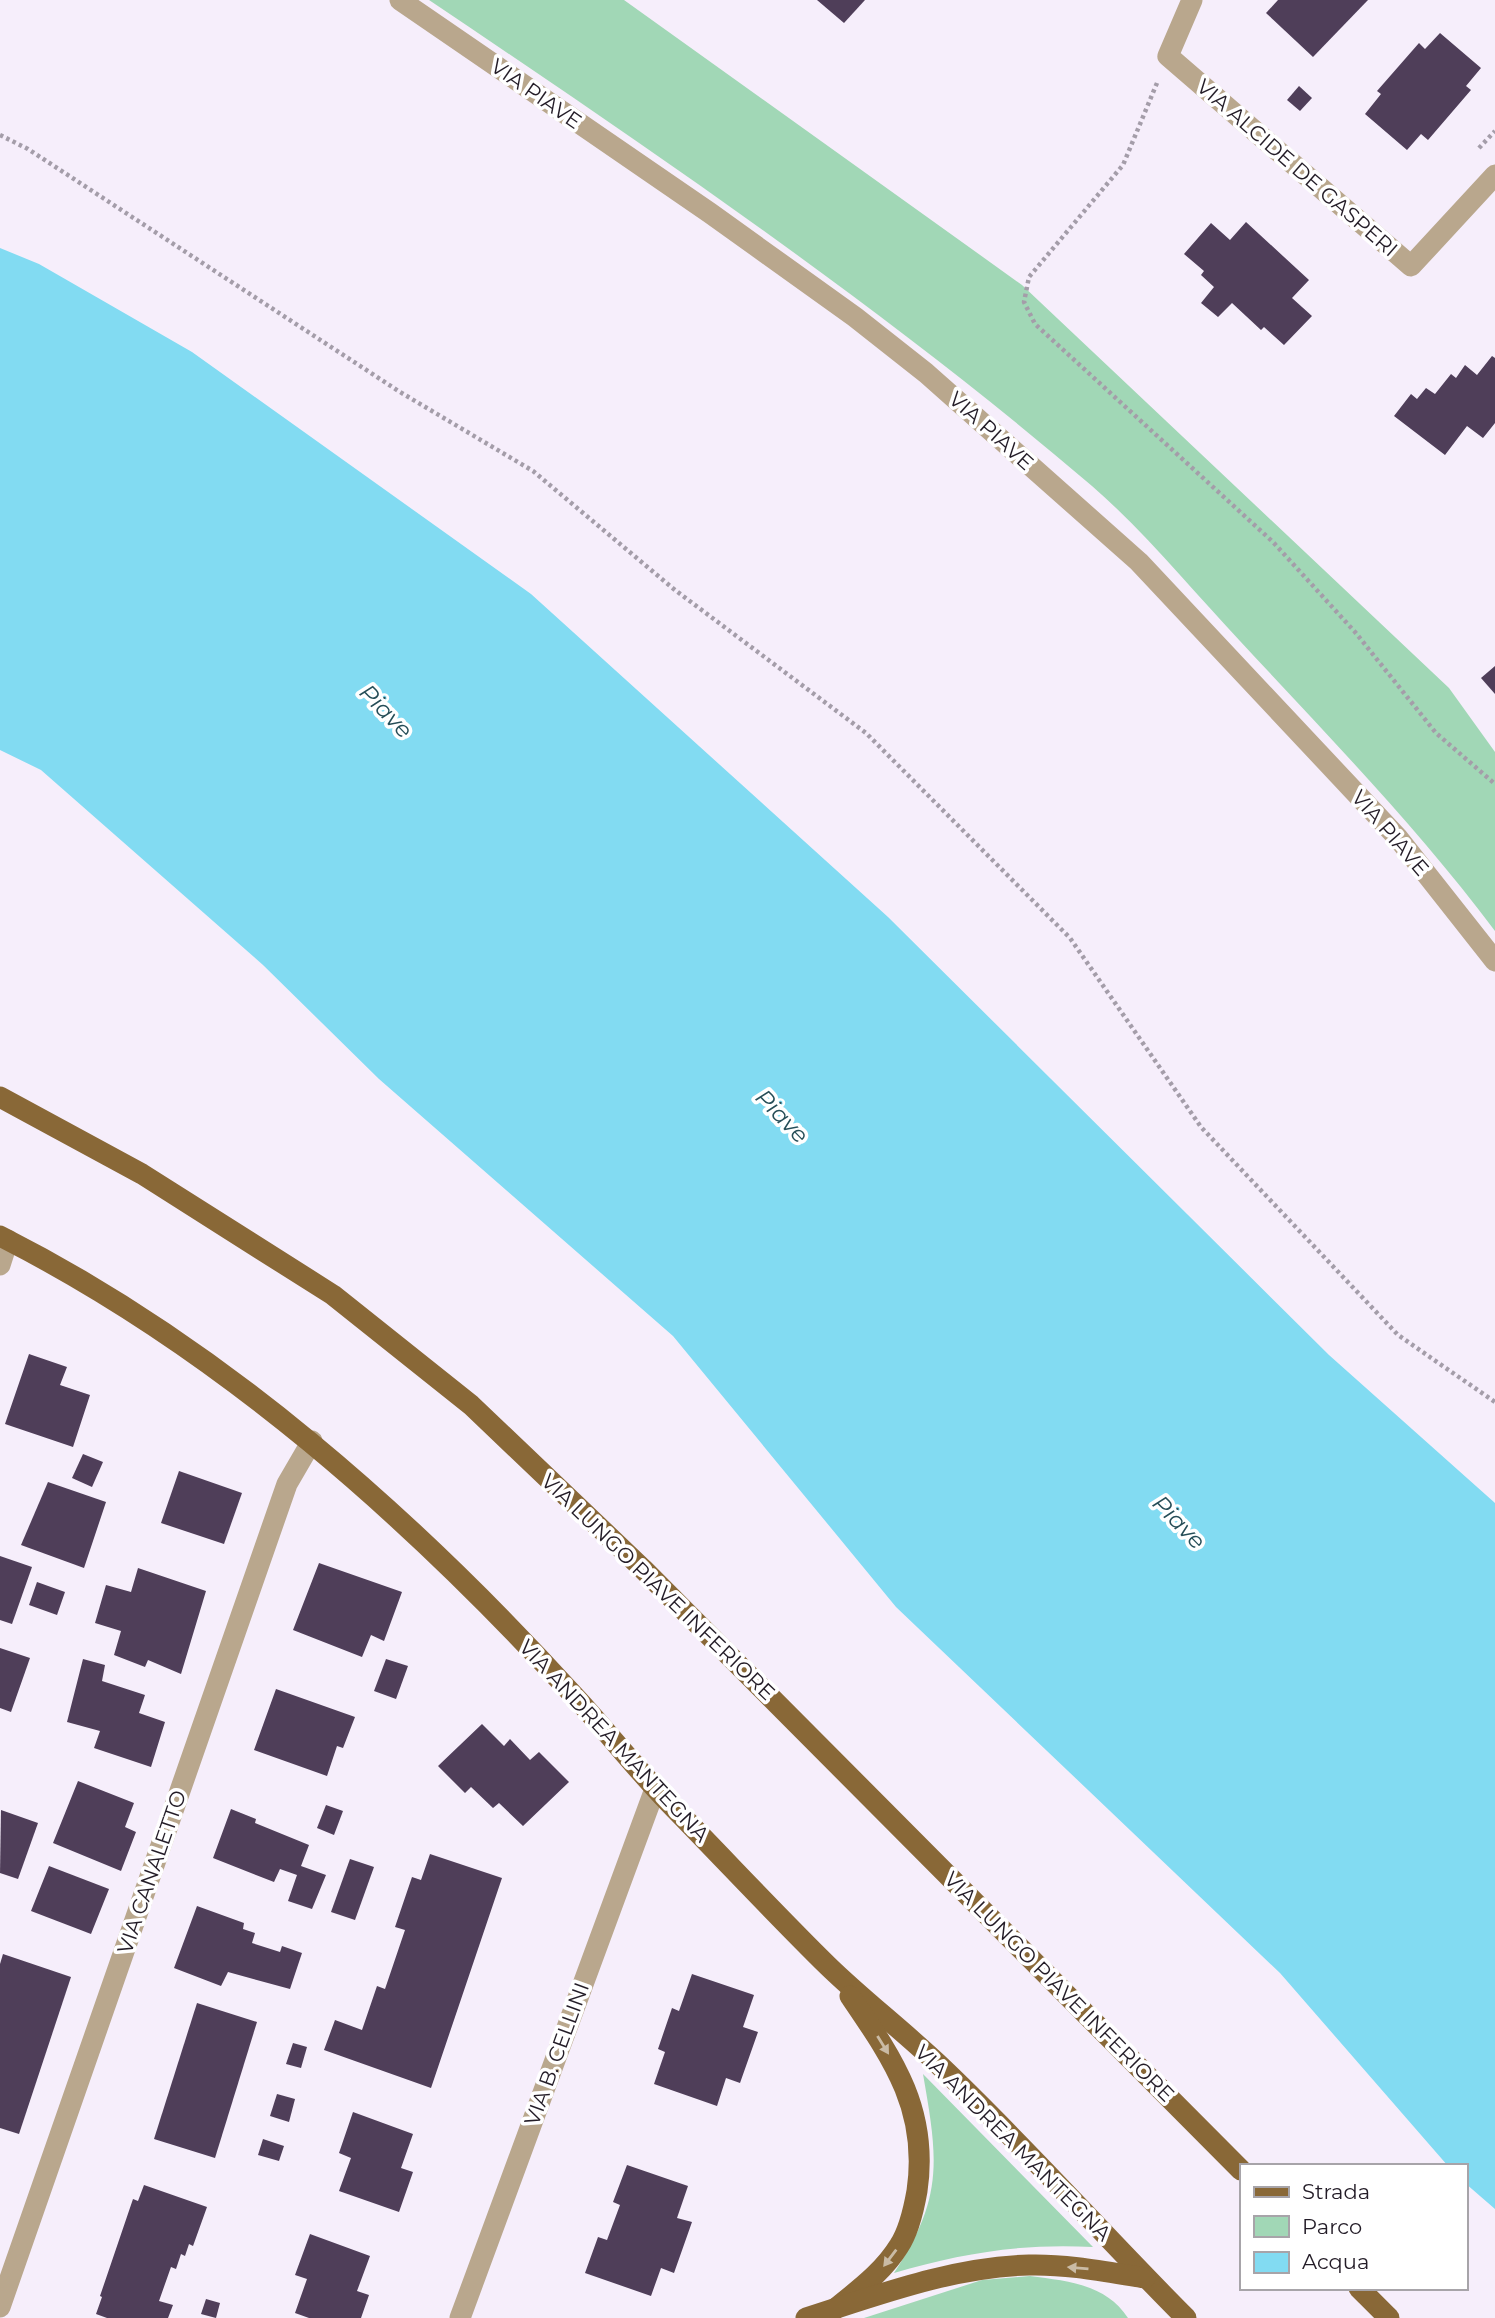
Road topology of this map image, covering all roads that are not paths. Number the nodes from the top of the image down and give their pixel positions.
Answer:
1 (400, 0) edge
2 (1192, 0) edge
3 (1495, 175) edge
4 (1495, 961) edge
5 (0, 1097) edge
6 (4, 1238) edge
7 (0, 1265) edge
8 (312, 1441) junction
9 (655, 1789) junction
10 (831, 1968) junction
11 (1240, 2169) edge
12 (1145, 2278) junction
13 (1361, 2290) edge
14 (0, 2307) edge
15 (835, 2309) junction
16 (1178, 2315) edge
17 (460, 2318) edge
18 (806, 2318) edge
19 (1389, 2318) edge

1 - 4 street, VIA PIAVE
2 - 3 street, VIA ALCIDE DE GASPERI
5 - 11 main road, VIA LUNGO PIAVE INFERIORE
6 - 7 street
6 - 8 main road, VIA ANDREA MANTEGNA
8 - 9 main road, VIA ANDREA MANTEGNA
8 - 14 street, VIA CANALETTO
9 - 10 main road, VIA ANDREA MANTEGNA
9 - 17 street, VIA B. CELLINI
10 - 12 main road, VIA ANDREA MANTEGNA
10 -> 15 main road
12 -> 15 main road
12 - 16 main road, VIA ANDREA MANTEGNA
13 - 19 main road
15 - 18 main road

